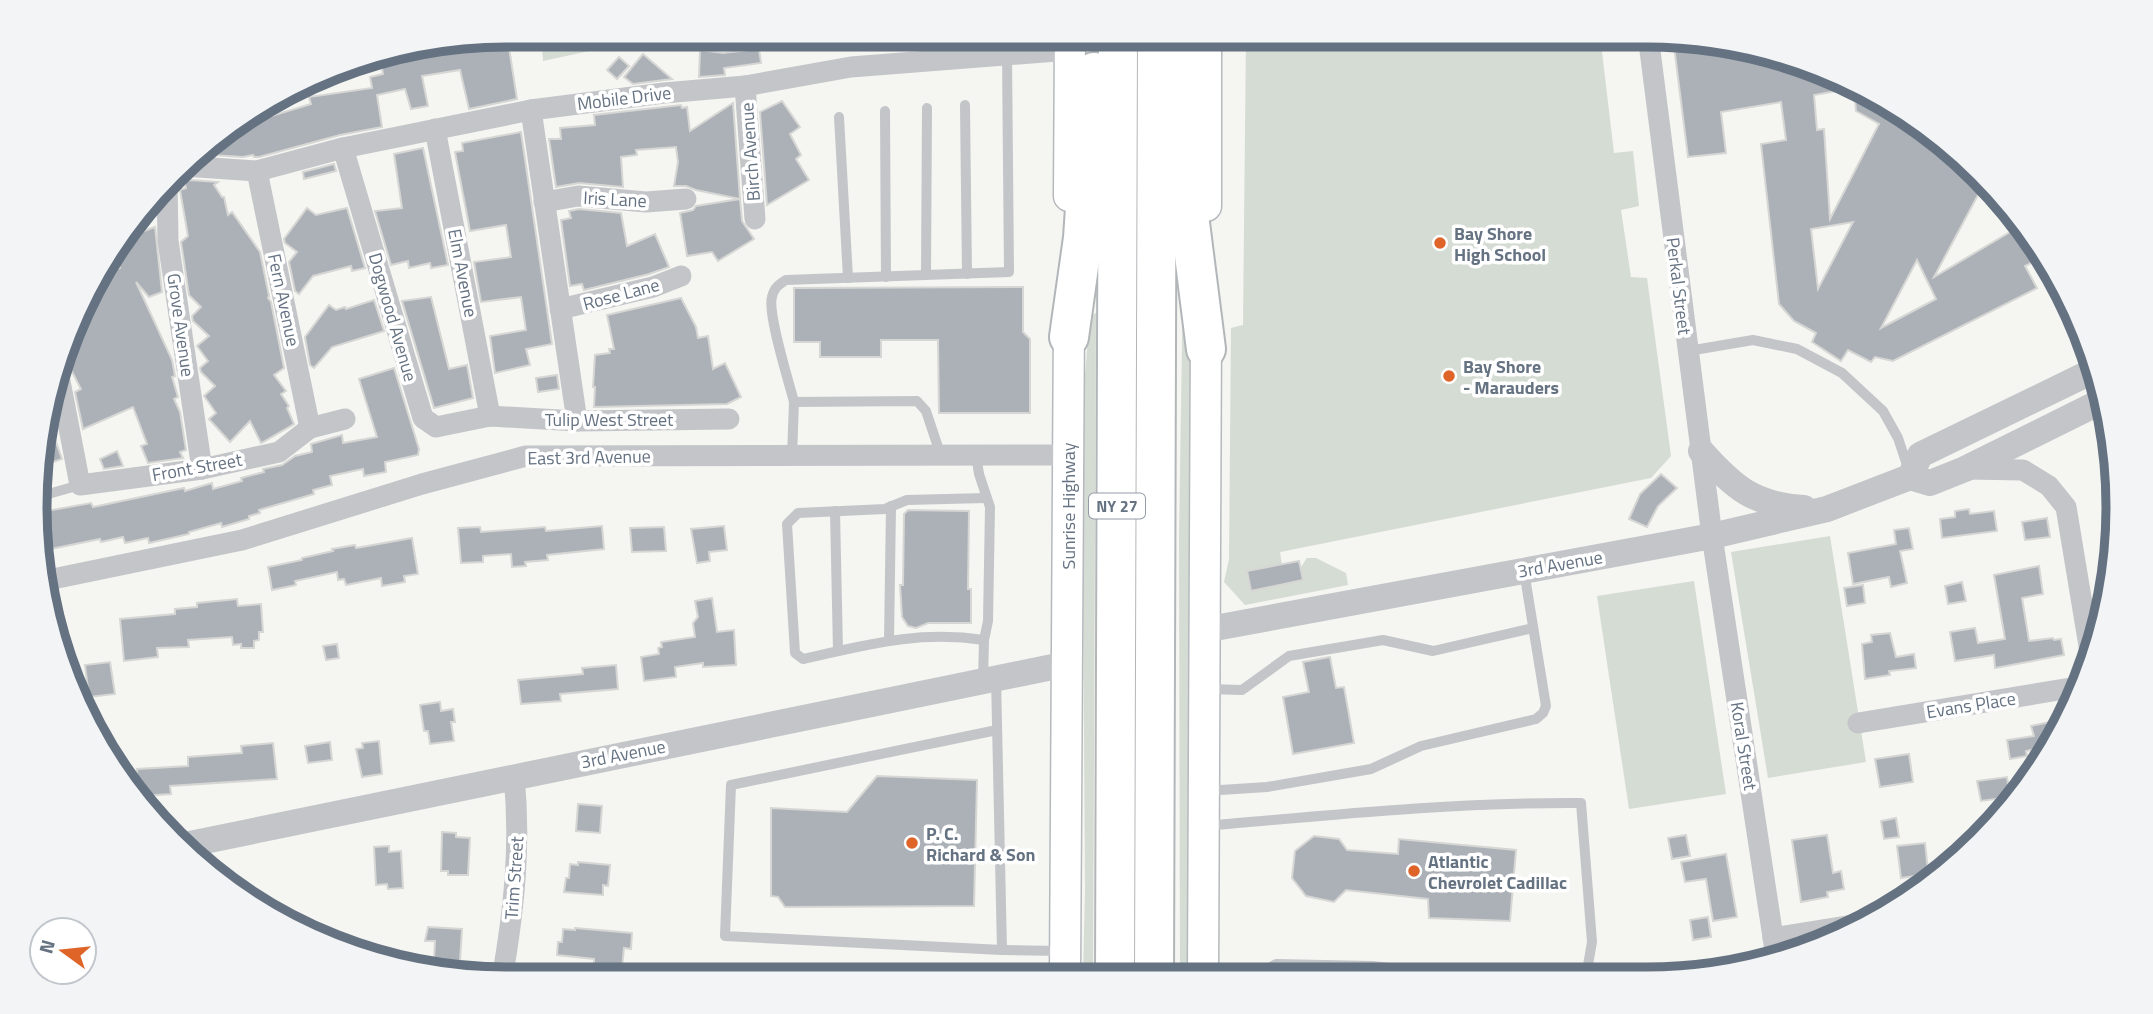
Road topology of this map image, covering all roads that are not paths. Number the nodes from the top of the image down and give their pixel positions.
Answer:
1 (1045, 47) edge
2 (1079, 47) edge
3 (1118, 47) edge
4 (1157, 47) edge
5 (1180, 47) edge
6 (1206, 47) edge
7 (1650, 47) edge
8 (1007, 55) junction
9 (745, 86) junction
10 (965, 105) dead end
11 (927, 108) dead end
12 (531, 110) junction
13 (885, 111) dead end
14 (839, 117) dead end
15 (435, 129) junction
16 (343, 148) junction
17 (198, 167) edge
18 (257, 171) junction
19 (167, 197) edge
20 (686, 199) dead end
21 (544, 202) junction
22 (755, 219) dead end
23 (967, 274) junction
24 (926, 275) junction
25 (681, 276) dead end
26 (886, 277) junction
27 (848, 278) junction
28 (560, 309) junction
29 (1069, 337) joint
30 (1206, 349) junction
31 (1688, 351) junction
32 (2086, 374) edge
33 (62, 392) edge
34 (794, 402) junction
35 (2094, 405) edge
36 (490, 416) junction
37 (345, 419) dead end
38 (729, 419) dead end
39 (577, 421) junction
40 (310, 428) junction
41 (1701, 451) junction
42 (1068, 455) junction
43 (792, 456) junction
44 (941, 456) junction
45 (976, 456) junction
46 (202, 469) junction
47 (1965, 469) junction
48 (1910, 477) junction
49 (80, 485) junction
50 (47, 494) edge
51 (986, 498) junction
52 (891, 506) junction
53 (1827, 509) junction
54 (835, 511) junction
55 (1712, 536) junction
56 (1524, 571) junction
57 (53, 579) edge
58 (1533, 628) junction
59 (1204, 630) junction
60 (2087, 635) edge
61 (984, 640) junction
62 (889, 641) junction
63 (838, 652) junction
64 (1067, 664) junction
65 (990, 679) junction
66 (2068, 688) edge
67 (1204, 689) junction
68 (1858, 723) dead end
69 (997, 730) junction
70 (514, 776) junction
71 (1204, 791) junction
72 (1204, 826) junction
73 (194, 843) edge
74 (1799, 940) edge
75 (1774, 947) edge
76 (1002, 950) junction
77 (1065, 964) edge
78 (504, 967) edge
79 (1115, 967) edge
80 (1154, 967) edge
81 (1203, 967) edge
82 (1272, 967) edge
83 (1381, 967) edge
84 (1588, 967) edge

1 - 8 street, Mobile Drive
2 - 29 highway
3 - 79 highway, NY 27
4 - 80 highway, NY 27
5 - 30 highway
6 - 30 main road
7 - 31 street, Perkal Street
8 - 9 street, Mobile Drive
8 - 23 lane
9 - 12 street, Mobile Drive
9 - 22 street, Birch Avenue
10 - 23 lane
11 - 24 lane
12 - 15 street, Mobile Drive
12 - 21 street
13 - 26 lane
14 - 27 lane
15 - 16 street, Mobile Drive
15 - 36 street, Elm Avenue
16 - 18 street, Mobile Drive
16 - 36 street, Dogwood Avenue
17 - 18 street, Mobile Drive
18 - 40 street, Fern Avenue
19 - 46 street, Grove Avenue
20 - 21 street, Iris Lane
21 - 28 street
23 - 24 lane
24 - 26 lane
25 - 28 street, Rose Lane
26 - 27 lane
27 - 34 lane
28 - 39 street
29 - 42 main road, Sunrise Highway
30 - 59 main road
31 - 41 street, Perkal Street
31 - 48 lane
32 - 48 street
33 - 49 street
34 - 43 lane
34 - 44 lane
35 - 47 street, 3rd Avenue
36 - 39 street, Tulip West Street
37 - 40 street, Front Street
38 - 39 street, Tulip West Street
40 - 46 street, Front Street
41 - 53 street
41 - 55 street, Perkal Street
42 - 45 street, East 3rd Avenue
42 - 64 main road, Sunrise Highway
43 - 44 street, East 3rd Avenue
43 - 57 street, East 3rd Avenue
44 - 45 street, East 3rd Avenue
45 - 51 lane
46 - 49 street, Front Street
47 - 48 street, 3rd Avenue
47 - 60 street
48 - 53 street, 3rd Avenue
49 - 50 lane, Front Street
51 - 52 lane
51 - 61 lane
52 - 54 lane
52 - 62 lane
53 - 55 street, 3rd Avenue
54 - 63 lane
54 - 63 lane
55 - 56 street, 3rd Avenue
55 - 75 street, Koral Street
56 - 58 lane
56 - 59 street, 3rd Avenue
58 - 67 lane
58 - 71 lane
59 - 67 main road
61 - 62 lane
61 - 65 lane
62 - 63 lane
64 - 65 street, 3rd Avenue
64 - 77 main road, Sunrise Highway
65 - 69 lane
65 - 70 street, 3rd Avenue
66 - 68 street, Evans Place
67 - 71 main road
69 - 76 lane
69 - 76 lane
70 - 73 street, 3rd Avenue
70 - 78 street, Trim Street
71 - 72 main road
72 - 81 main road
72 - 84 lane
74 - 75 street
76 - 77 lane
82 - 83 lane

